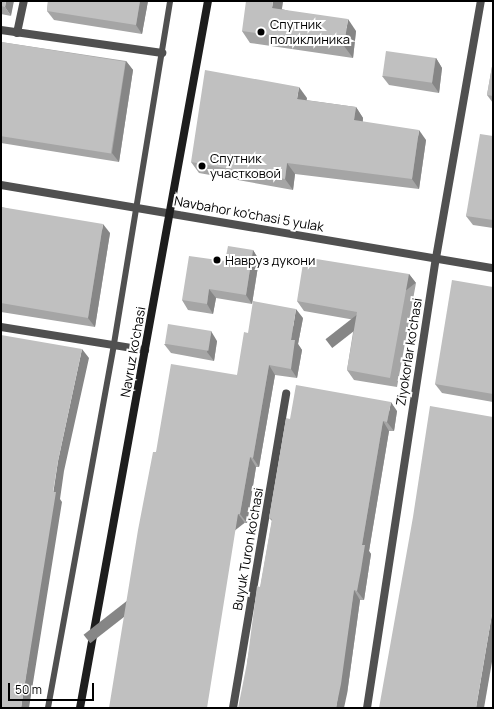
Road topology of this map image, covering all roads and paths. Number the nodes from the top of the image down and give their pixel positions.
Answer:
1 (24, 1) edge
2 (170, 1) edge
3 (208, 1) edge
4 (481, 1) edge
5 (1, 30) edge
6 (17, 33) junction
7 (162, 53) junction
8 (1, 185) edge
9 (136, 207) junction
10 (171, 212) junction
11 (436, 258) junction
12 (493, 268) edge
13 (1, 327) edge
14 (114, 344) junction
15 (146, 350) junction
16 (286, 393) dead end
17 (48, 708) edge
18 (80, 708) edge
19 (233, 708) edge
20 (367, 708) edge

1 - 6 street
2 - 7 lane
3 - 10 street, Navruz ko'chasi
4 - 11 street, Ziyokorlar ko'chasi
5 - 6 street
6 - 7 street
7 - 9 lane
8 - 9 street, Navbahor ko'chasi 5 yulak
9 - 10 street, Navbahor ko'chasi 5 yulak
9 - 14 lane
10 - 11 street, Navbahor ko'chasi 5 yulak
10 - 15 street, Navruz ko'chasi
11 - 12 street, Navbahor ko'chasi 5 yulak
11 - 20 street, Ziyokorlar ko'chasi
13 - 14 street
14 - 15 street
14 - 17 lane
15 - 18 street, Navruz ko'chasi
16 - 19 street, Buyuk Turon ko'chasi

